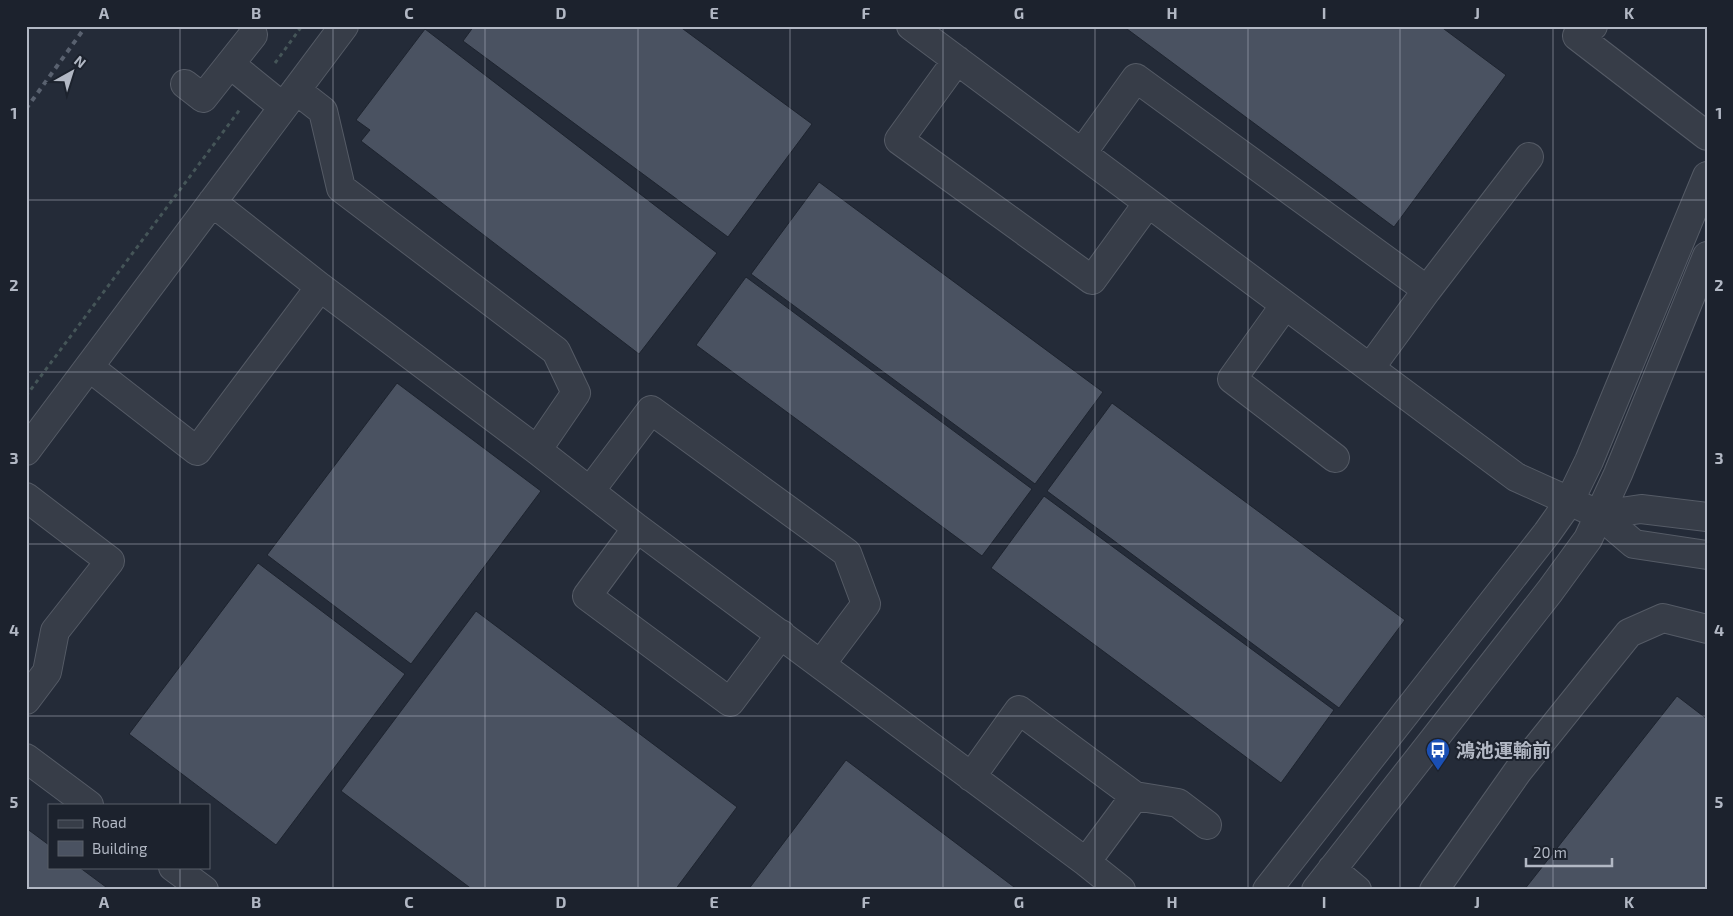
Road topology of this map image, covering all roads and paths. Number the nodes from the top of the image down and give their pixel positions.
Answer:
1 (302, 26) edge
2 (344, 26) edge
3 (1593, 26) edge
4 (926, 31) edge
5 (253, 35) dead end
6 (957, 60) junction
7 (230, 64) junction
8 (185, 84) dead end
9 (258, 86) junction
10 (290, 98) junction
11 (1707, 136) edge
12 (1082, 153) junction
13 (1529, 158) dead end
14 (1707, 176) edge
15 (212, 202) junction
16 (1148, 203) junction
17 (1707, 256) edge
18 (320, 287) junction
19 (1427, 290) junction
20 (1284, 304) junction
21 (89, 367) junction
22 (1370, 368) junction
23 (26, 396) edge
24 (537, 450) junction
25 (26, 451) edge
26 (1335, 458) dead end
27 (590, 491) junction
28 (26, 497) edge
29 (1569, 502) junction
30 (1600, 515) junction
31 (1707, 517) edge
32 (637, 528) junction
33 (1707, 555) edge
34 (1707, 629) edge
35 (781, 634) junction
36 (821, 664) junction
37 (26, 700) edge
38 (26, 758) edge
39 (971, 777) junction
40 (1135, 796) junction
41 (88, 804) edge
42 (1207, 825) dead end
43 (1086, 862) junction
44 (174, 868) edge
45 (1324, 880) edge
46 (204, 890) edge
47 (1121, 890) edge
48 (1267, 890) edge
49 (1357, 890) edge
50 (1434, 890) edge

1 - 9 path
2 - 10 street
3 - 11 street
4 - 6 street
5 - 7 street
6 - 12 street
6 - 16 street
7 - 8 street
7 - 9 street
9 - 10 street
9 - 23 path
10 - 15 street
10 - 24 street
12 - 16 street
12 - 19 street
13 - 19 street
14 - 29 street
15 - 18 street
15 - 21 street
16 - 20 street
17 - 30 street
18 - 21 street
18 - 24 street
19 - 22 street
20 - 22 street
20 - 26 street
21 - 25 street
22 - 29 street
24 - 27 street
27 - 32 street
27 - 36 street
28 - 37 street
29 - 30 street
29 - 48 street
30 - 31 street
30 - 33 street
30 - 45 street
32 - 35 street
32 - 35 street
34 - 50 street
35 - 36 street
36 - 39 street
38 - 41 street
39 - 40 street
39 - 43 street
40 - 42 street
40 - 43 street
43 - 47 street
44 - 46 street
45 - 49 street

